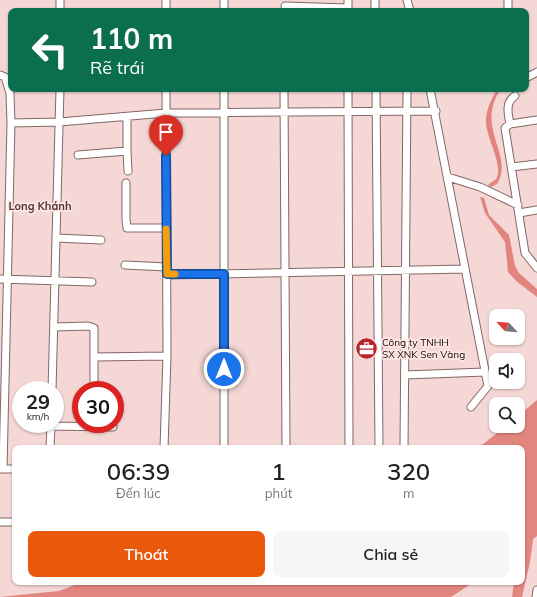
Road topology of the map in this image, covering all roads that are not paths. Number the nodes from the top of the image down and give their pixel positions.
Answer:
1 (285, 6) edge
2 (316, 8) edge
3 (0, 75) edge
4 (8, 84) edge
5 (9, 92) edge
6 (60, 92) edge
7 (166, 92) edge
8 (224, 92) edge
9 (284, 92) edge
10 (348, 92) edge
11 (376, 92) edge
12 (407, 92) edge
13 (431, 92) edge
14 (514, 96) dead end
15 (436, 111) junction
16 (348, 112) junction
17 (376, 112) junction
18 (407, 112) junction
19 (166, 113) junction
20 (224, 113) junction
21 (284, 113) junction
22 (127, 117) junction
23 (537, 120) edge
24 (59, 122) junction
25 (11, 123) junction
26 (510, 124) junction
27 (127, 150) junction
28 (78, 155) dead end
29 (537, 164) edge
30 (512, 168) junction
31 (128, 171) dead end
32 (448, 177) junction
33 (126, 183) dead end
34 (518, 209) junction
35 (537, 210) edge
36 (166, 228) junction
37 (56, 238) junction
38 (101, 240) dead end
39 (125, 265) dead end
40 (167, 267) junction
41 (537, 268) edge
42 (465, 269) junction
43 (378, 271) junction
44 (406, 271) junction
45 (349, 272) junction
46 (167, 274) junction
47 (224, 274) junction
48 (285, 274) junction
49 (0, 279) edge
50 (8, 280) junction
51 (55, 281) junction
52 (92, 282) dead end
53 (54, 327) junction
54 (167, 356) junction
55 (94, 357) junction
56 (486, 372) junction
57 (405, 375) junction
58 (52, 381) edge
59 (94, 381) edge
60 (471, 407) dead end
61 (50, 433) edge
62 (50, 445) edge
63 (164, 445) edge
64 (224, 445) edge
65 (286, 445) edge
66 (349, 445) edge
67 (379, 445) edge
68 (404, 445) edge
69 (2, 469) edge
70 (12, 470) edge
71 (0, 522) edge
72 (12, 522) edge

1 - 2 street
3 - 4 street
5 - 25 street
6 - 24 street
7 - 19 street
8 - 20 street
9 - 21 street
10 - 16 street
11 - 17 street
12 - 18 street
13 - 15 street
14 - 26 street
15 - 18 street
15 - 32 street
16 - 17 street
16 - 21 street
16 - 45 street
17 - 18 street
17 - 43 street
18 - 44 street
19 - 20 street
19 - 22 street
19 - 36 street
20 - 21 street
20 - 47 street
21 - 48 street
22 - 24 street
22 - 27 street
23 - 26 street
24 - 25 street
24 - 37 street
25 - 50 street
26 - 30 street
27 - 28 street
27 - 31 street
29 - 30 street
30 - 34 street
32 - 34 street
32 - 42 street
33 - 36 street
34 - 35 street
34 - 41 street
36 - 40 street
37 - 38 street
37 - 51 street
39 - 40 street
40 - 46 street
42 - 44 street
42 - 56 street
43 - 44 street
43 - 45 street
43 - 67 street
44 - 57 street
45 - 48 street
45 - 66 street
46 - 47 street
46 - 54 street
47 - 48 street
47 - 64 street
48 - 65 street
49 - 50 street
50 - 51 street
50 - 69 street
51 - 52 street
51 - 53 street
53 - 55 street
53 - 58 street
54 - 55 street
54 - 63 street
55 - 59 street
56 - 57 street
56 - 60 street
57 - 68 street
61 - 62 street
69 - 70 street
71 - 72 street

